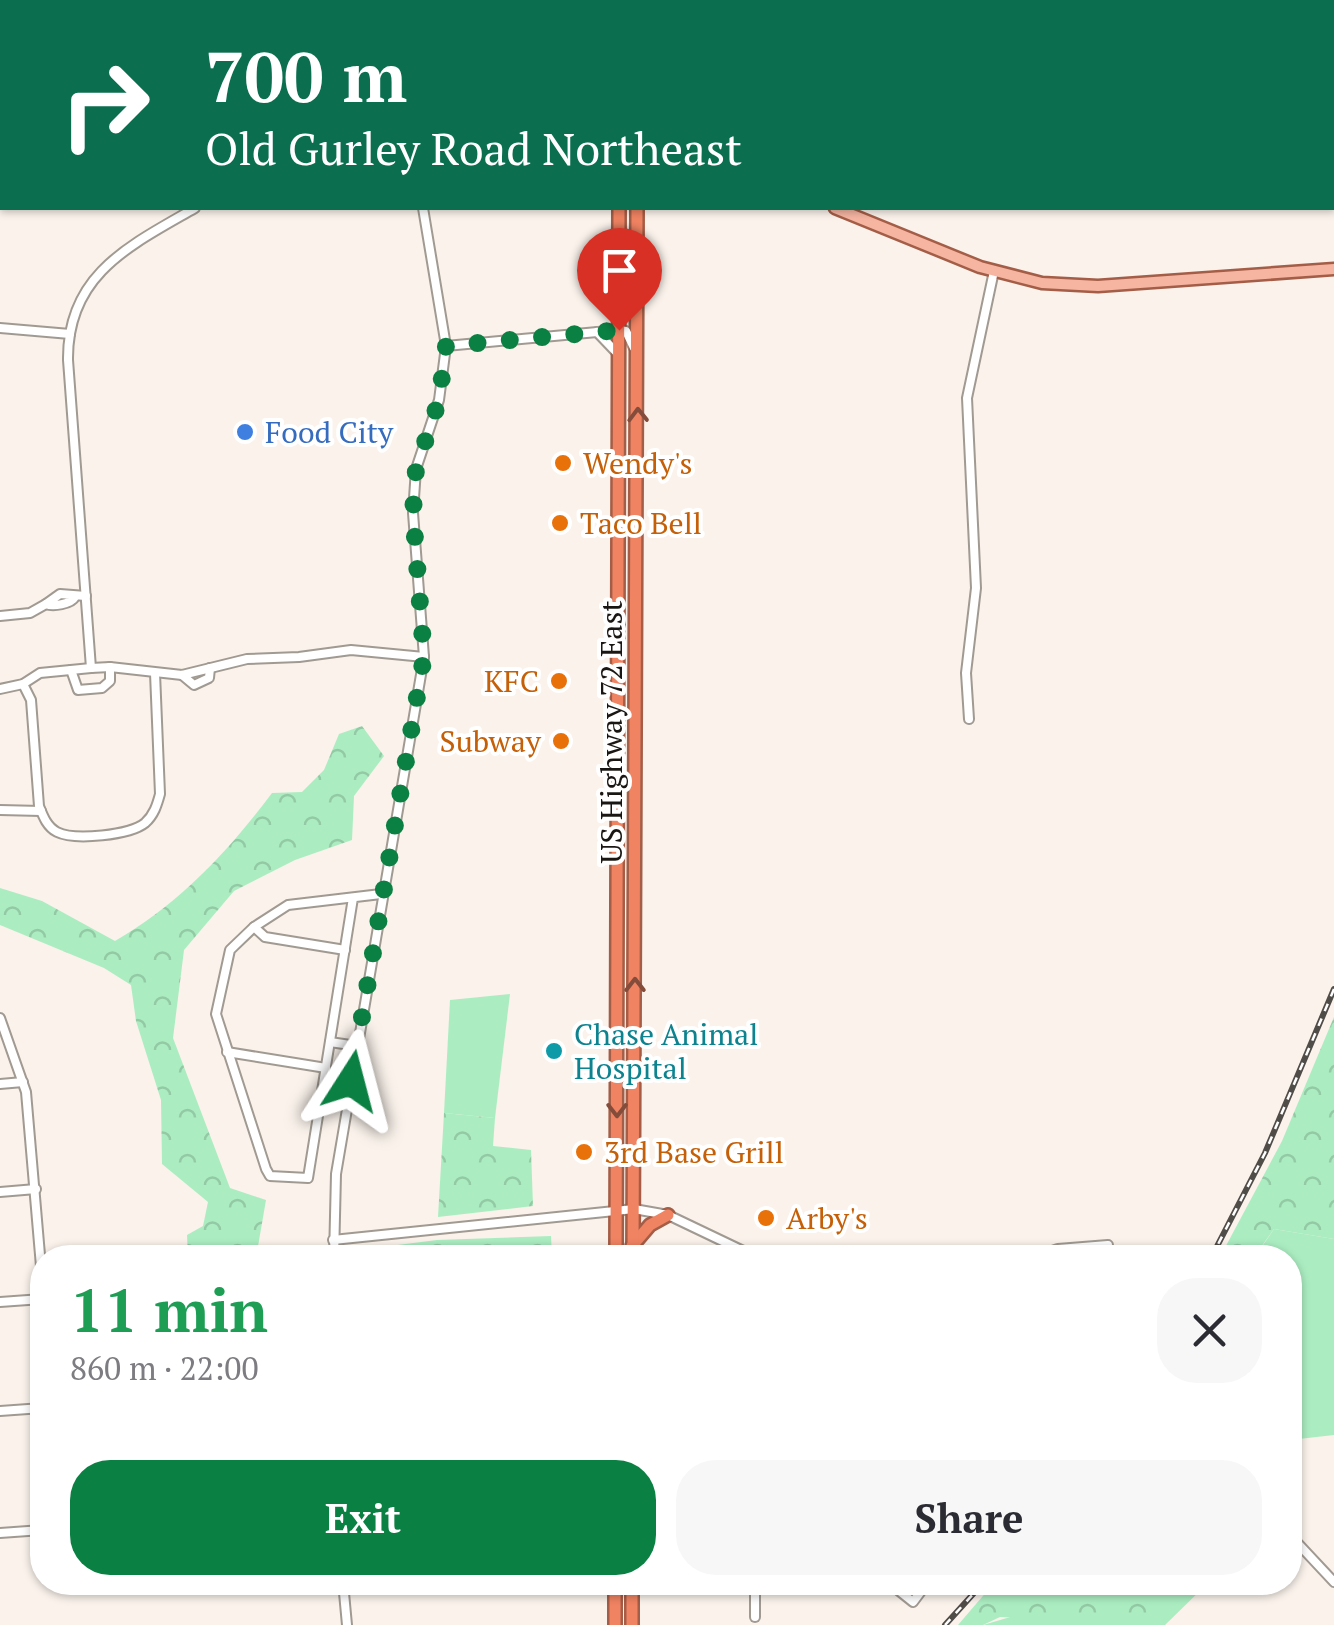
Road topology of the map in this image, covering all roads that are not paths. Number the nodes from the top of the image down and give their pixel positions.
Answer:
1 (192, 210) edge
2 (422, 210) edge
3 (619, 210) edge
4 (637, 210) edge
5 (645, 210) edge
6 (840, 210) edge
7 (637, 231) junction
8 (1334, 270) edge
9 (994, 271) junction
10 (0, 328) edge
11 (619, 330) junction
12 (597, 332) junction
13 (70, 334) junction
14 (446, 346) junction
15 (636, 354) junction
16 (619, 356) junction
17 (86, 596) junction
18 (0, 616) edge
19 (424, 656) junction
20 (110, 666) junction
21 (91, 668) junction
22 (71, 670) junction
23 (155, 673) junction
24 (23, 684) junction
25 (0, 689) edge
26 (969, 719) dead end
27 (0, 810) edge
28 (42, 812) junction
29 (381, 894) junction
30 (353, 898) junction
31 (254, 927) junction
32 (344, 950) junction
33 (0, 1018) edge
34 (330, 1042) junction
35 (356, 1046) junction
36 (227, 1052) junction
37 (326, 1068) junction
38 (23, 1082) junction
39 (0, 1084) edge
40 (36, 1189) junction
41 (0, 1192) edge
42 (616, 1209) junction
43 (634, 1210) junction
44 (668, 1216) junction
45 (333, 1240) junction
46 (40, 1245) edge
47 (333, 1245) edge
48 (616, 1245) edge
49 (633, 1245) edge
50 (637, 1245) edge
51 (730, 1245) edge
52 (30, 1300) edge
53 (0, 1302) edge
54 (30, 1409) edge
55 (0, 1411) edge
56 (30, 1531) edge
57 (0, 1533) edge
58 (1302, 1548) edge
59 (1334, 1582) edge
60 (344, 1595) edge
61 (615, 1595) edge
62 (632, 1595) edge
63 (755, 1595) edge
64 (755, 1617) dead end
65 (346, 1625) edge
66 (615, 1625) edge
67 (632, 1625) edge

1 - 13 street
2 - 14 street
3 - 11 highway, US Highway 72 East
4 - 7 highway, US Highway 72 East
5 - 7 highway
6 - 9 main road
7 - 15 highway, US Highway 72 East
8 - 9 main road
9 - 26 street
10 - 13 street
11 - 12 street
11 - 15 street
11 - 16 highway, US Highway 72 East
12 - 14 street
12 - 16 street
13 - 17 street
14 - 19 street
43 -> 15 highway, US Highway 72 East
16 -> 42 highway, US Highway 72 East
17 - 18 street
17 - 21 street
19 - 23 street
19 - 29 street
20 - 21 street
20 - 22 street
20 - 23 street
21 - 22 street
22 - 24 street
23 - 28 street
24 - 25 street
24 - 28 street
27 - 28 street
29 - 30 street
29 - 35 street
30 - 31 street
30 - 32 street
31 - 32 street
31 - 36 street
32 - 34 street
33 - 38 street
34 - 35 street
34 - 37 street
35 - 45 street
36 - 37 street
36 - 37 street
38 - 39 street
38 - 40 street
40 - 41 street
40 - 46 street
42 - 43 street
42 - 45 street
42 - 48 highway, US Highway 72 East
43 - 44 street
43 - 49 highway, US Highway 72 East
44 - 50 highway
44 - 51 street
45 - 47 street
52 - 53 street
54 - 55 street
56 - 57 street
58 - 59 street
60 - 65 street
61 - 66 highway
62 - 67 highway
63 - 64 street

